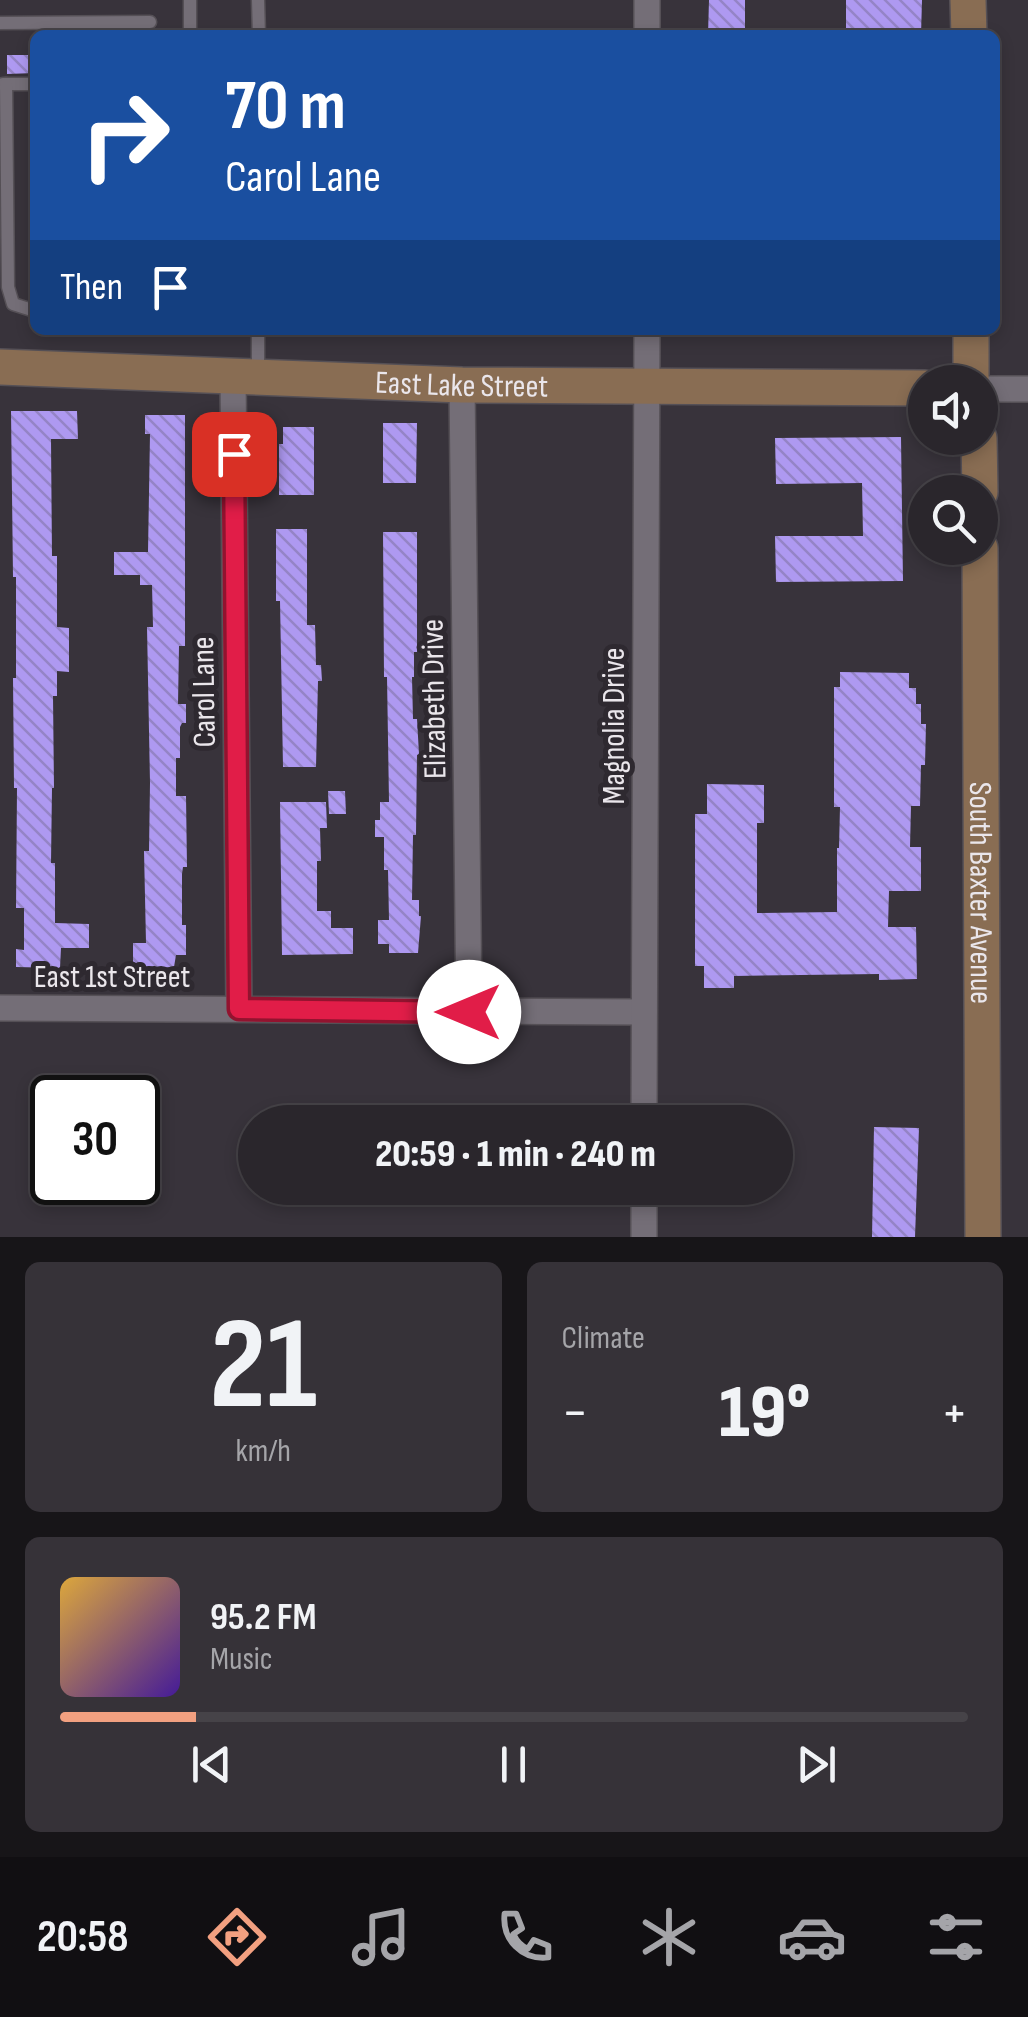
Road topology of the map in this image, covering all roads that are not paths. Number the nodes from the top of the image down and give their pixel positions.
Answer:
1 (190, 0) edge
2 (258, 0) edge
3 (648, 0) edge
4 (968, 0) edge
5 (150, 22) dead end
6 (0, 23) edge
7 (190, 30) edge
8 (259, 30) edge
9 (647, 30) edge
10 (968, 30) edge
11 (3, 84) edge
12 (30, 84) edge
13 (30, 309) edge
14 (257, 335) edge
15 (646, 335) edge
16 (971, 335) edge
17 (971, 365) edge
18 (0, 367) edge
19 (246, 376) junction
20 (462, 385) junction
21 (646, 386) junction
22 (908, 388) edge
23 (998, 388) edge
24 (1028, 388) edge
25 (980, 565) edge
26 (0, 1008) edge
27 (239, 1009) junction
28 (469, 1012) junction
29 (644, 1012) junction
30 (644, 1105) edge
31 (644, 1205) edge
32 (644, 1237) edge
33 (983, 1237) edge

1 - 7 lane
2 - 8 lane
3 - 9 street
4 - 10 street
5 - 6 lane
11 - 12 lane
11 - 13 lane
14 - 19 lane
15 - 21 street, Magnolia Drive
16 - 17 street
18 - 19 street, East Lake Street
19 - 20 street, East Lake Street
19 - 27 street, Carol Lane
20 - 21 street, East Lake Street
20 - 28 street, Elizabeth Drive
21 - 22 street, East Lake Street
21 - 29 street, Magnolia Drive
23 - 24 street
25 - 33 street, South Baxter Avenue
26 - 27 street, East 1st Street
27 - 28 street, East 1st Street
28 - 29 street, East 1st Street
29 - 30 street, Magnolia Drive
31 - 32 street

